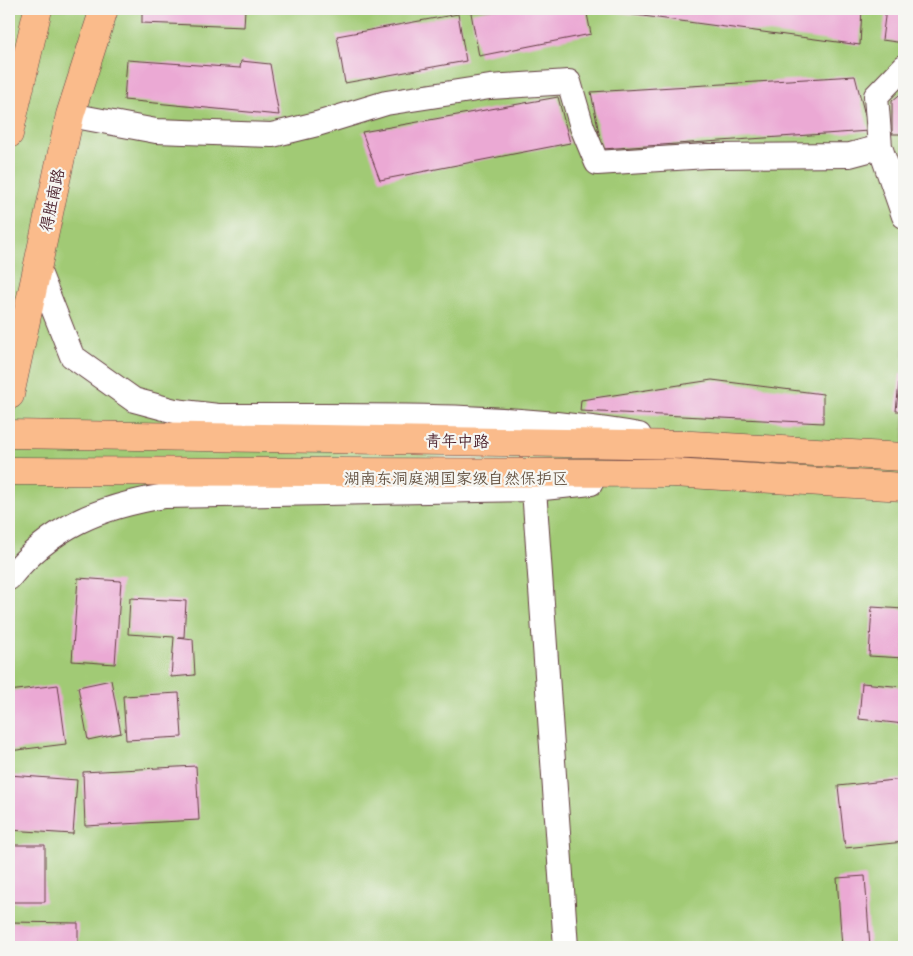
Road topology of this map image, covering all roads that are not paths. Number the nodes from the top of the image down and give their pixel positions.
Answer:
1 (38, 9) edge
2 (104, 9) edge
3 (904, 67) edge
4 (70, 115) junction
5 (9, 134) edge
6 (880, 147) junction
7 (904, 216) edge
8 (37, 267) junction
9 (10, 395) edge
10 (9, 434) edge
11 (692, 445) junction
12 (904, 457) edge
13 (9, 471) edge
14 (673, 473) junction
15 (904, 487) edge
16 (534, 490) junction
17 (9, 578) edge
18 (566, 947) edge

1 - 5 main road
2 - 4 main road, 得胜南路
3 - 6 street
4 - 6 street
4 - 8 main road, 得胜南路
6 - 7 street
8 - 9 main road, 得胜南路
8 - 11 street
10 - 11 main road, 青年中路
11 - 12 main road, 青年中路
13 - 14 main road, 青年中路
14 - 15 main road, 青年中路
14 - 16 street
16 - 17 street
16 - 18 street

